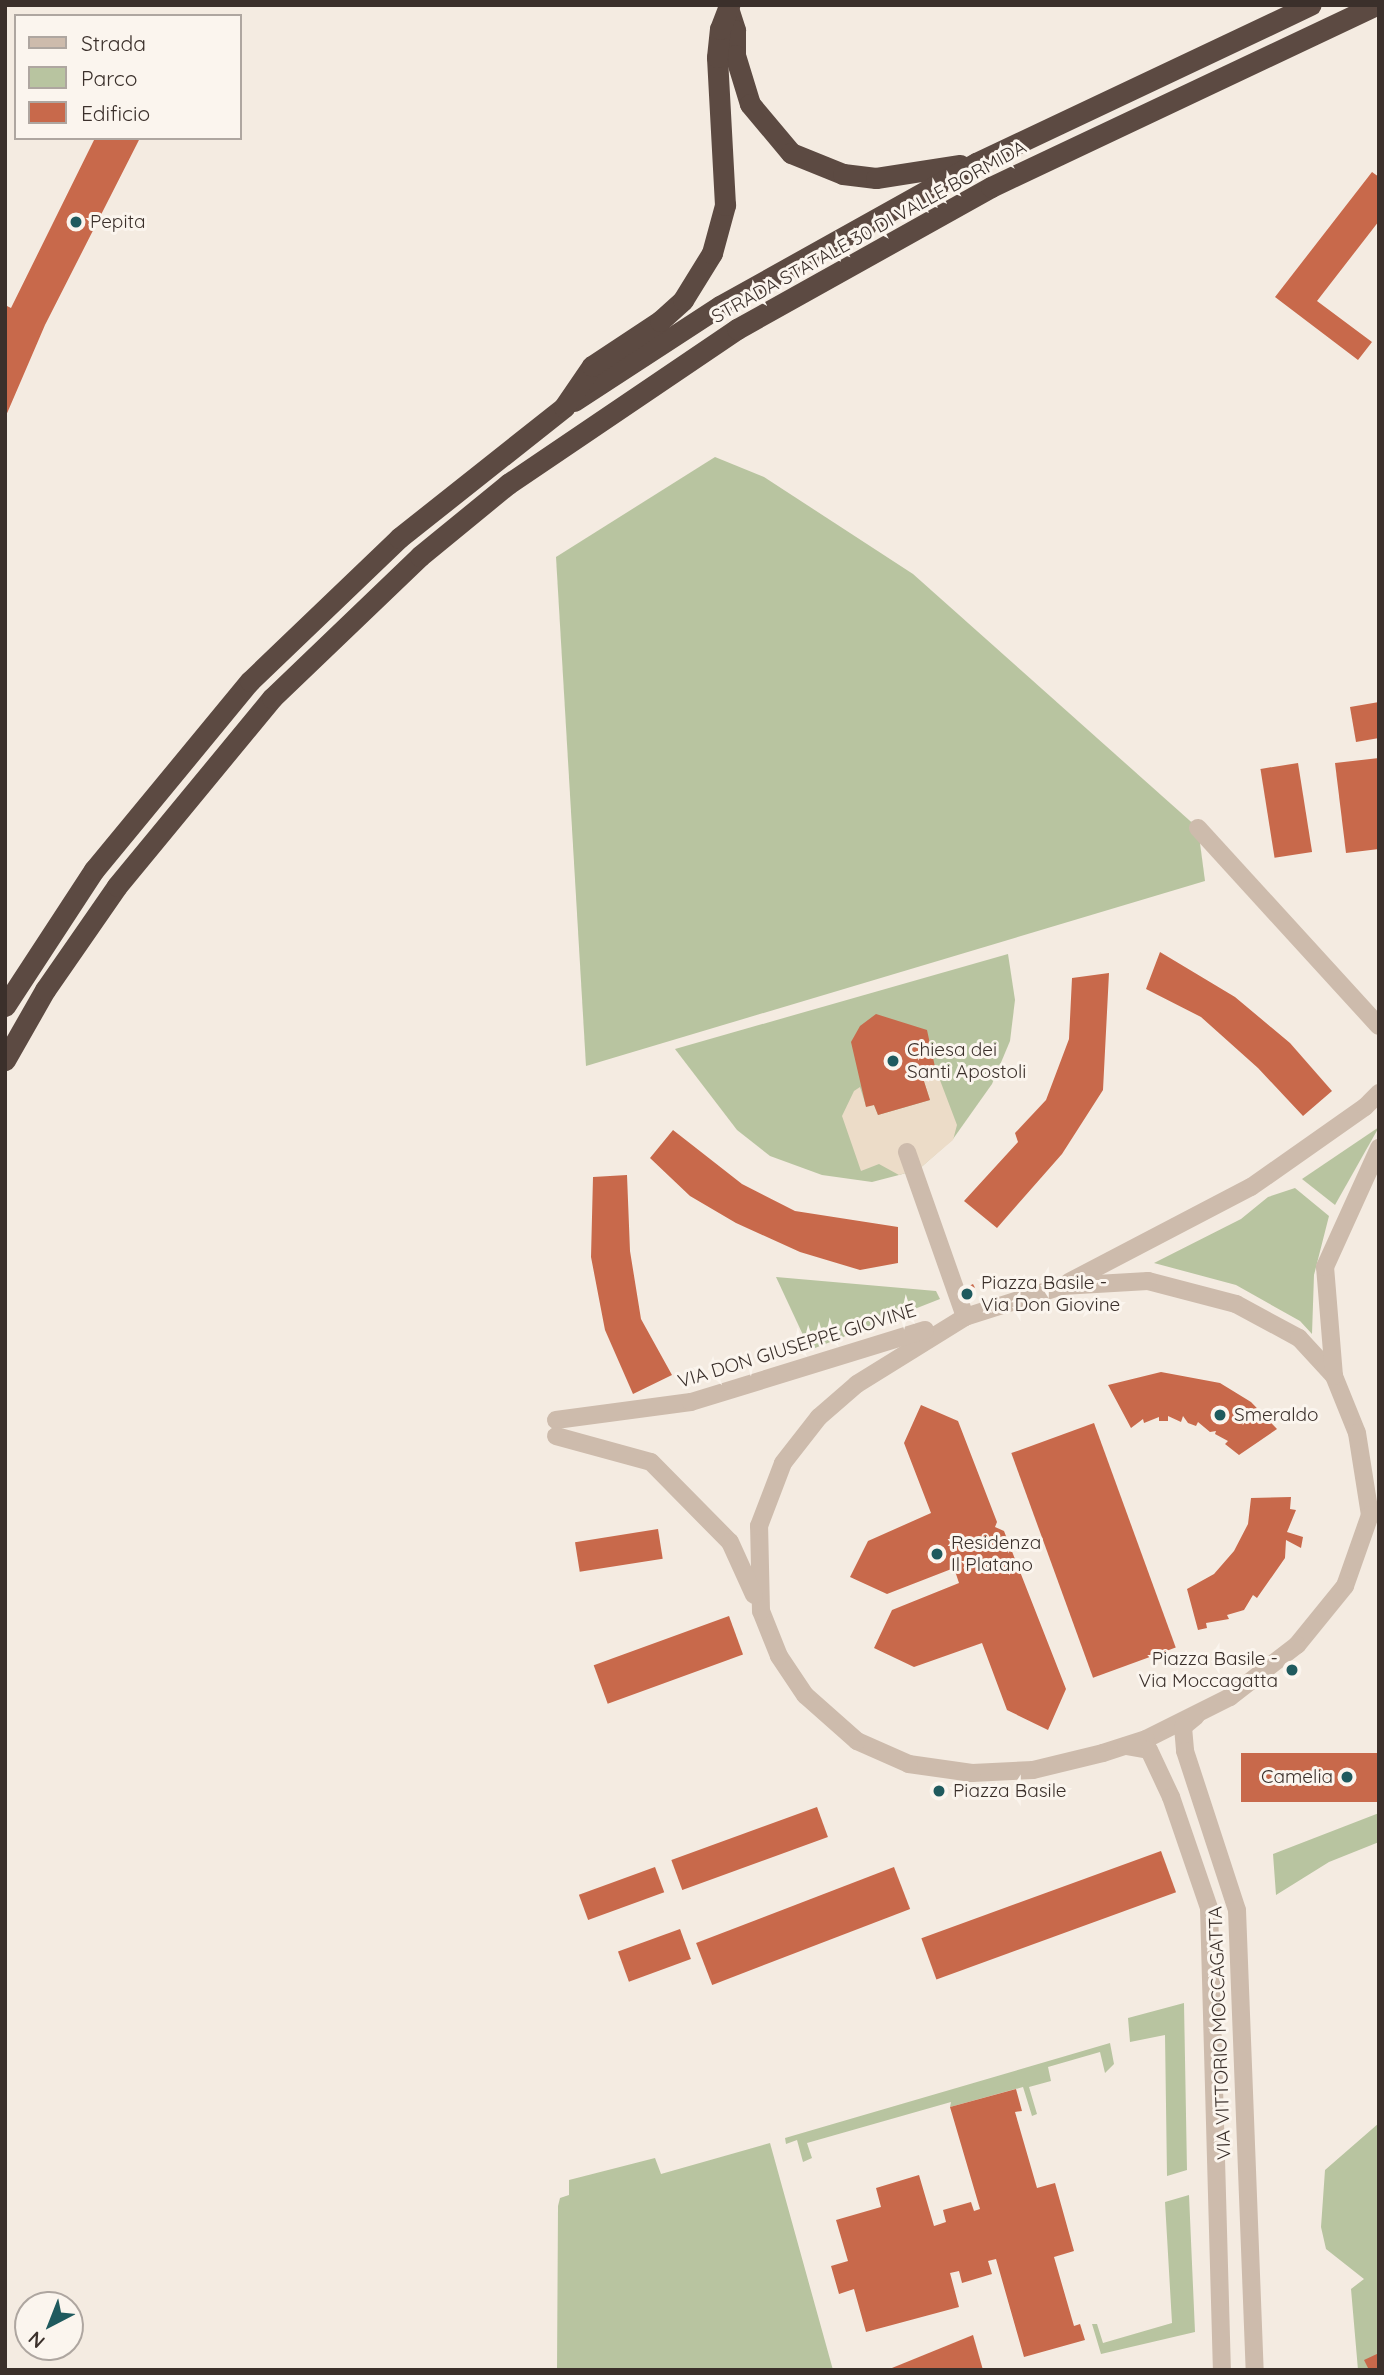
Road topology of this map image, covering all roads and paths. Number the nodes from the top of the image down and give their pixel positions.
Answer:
1 (1311, 5) edge
2 (1376, 5) edge
3 (729, 7) edge
4 (976, 163) junction
5 (663, 331) junction
6 (1198, 828) dead end
7 (5, 1006) edge
8 (1379, 1026) edge
9 (5, 1060) edge
10 (1379, 1093) edge
11 (1379, 1149) edge
12 (907, 1152) dead end
13 (1062, 1286) junction
14 (965, 1317) junction
15 (1334, 1376) junction
16 (761, 1611) junction
17 (1200, 1712) junction
18 (1123, 1745) junction
19 (1222, 2370) edge
20 (1255, 2370) edge

1 - 4 highway, STRADA STATALE 30 DI VALLE BORMIDA
2 - 9 highway, STRADA STATALE 30 DI VALLE BORMIDA
3 - 4 highway
3 - 5 highway
4 - 5 highway, STRADA STATALE 30 DI VALLE BORMIDA
5 - 7 highway, STRADA STATALE 30 DI VALLE BORMIDA
6 - 8 street
10 - 13 street
11 - 15 street
12 - 14 street
13 - 14 street
13 - 15 street
14 - 16 street
14 - 16 street, VIA DON GIUSEPPE GIOVINE
15 - 17 street
16 - 18 street
17 - 18 street
17 - 20 street, VIA VITTORIO MOCCAGATTA
18 - 19 street, VIA VITTORIO MOCCAGATTA

